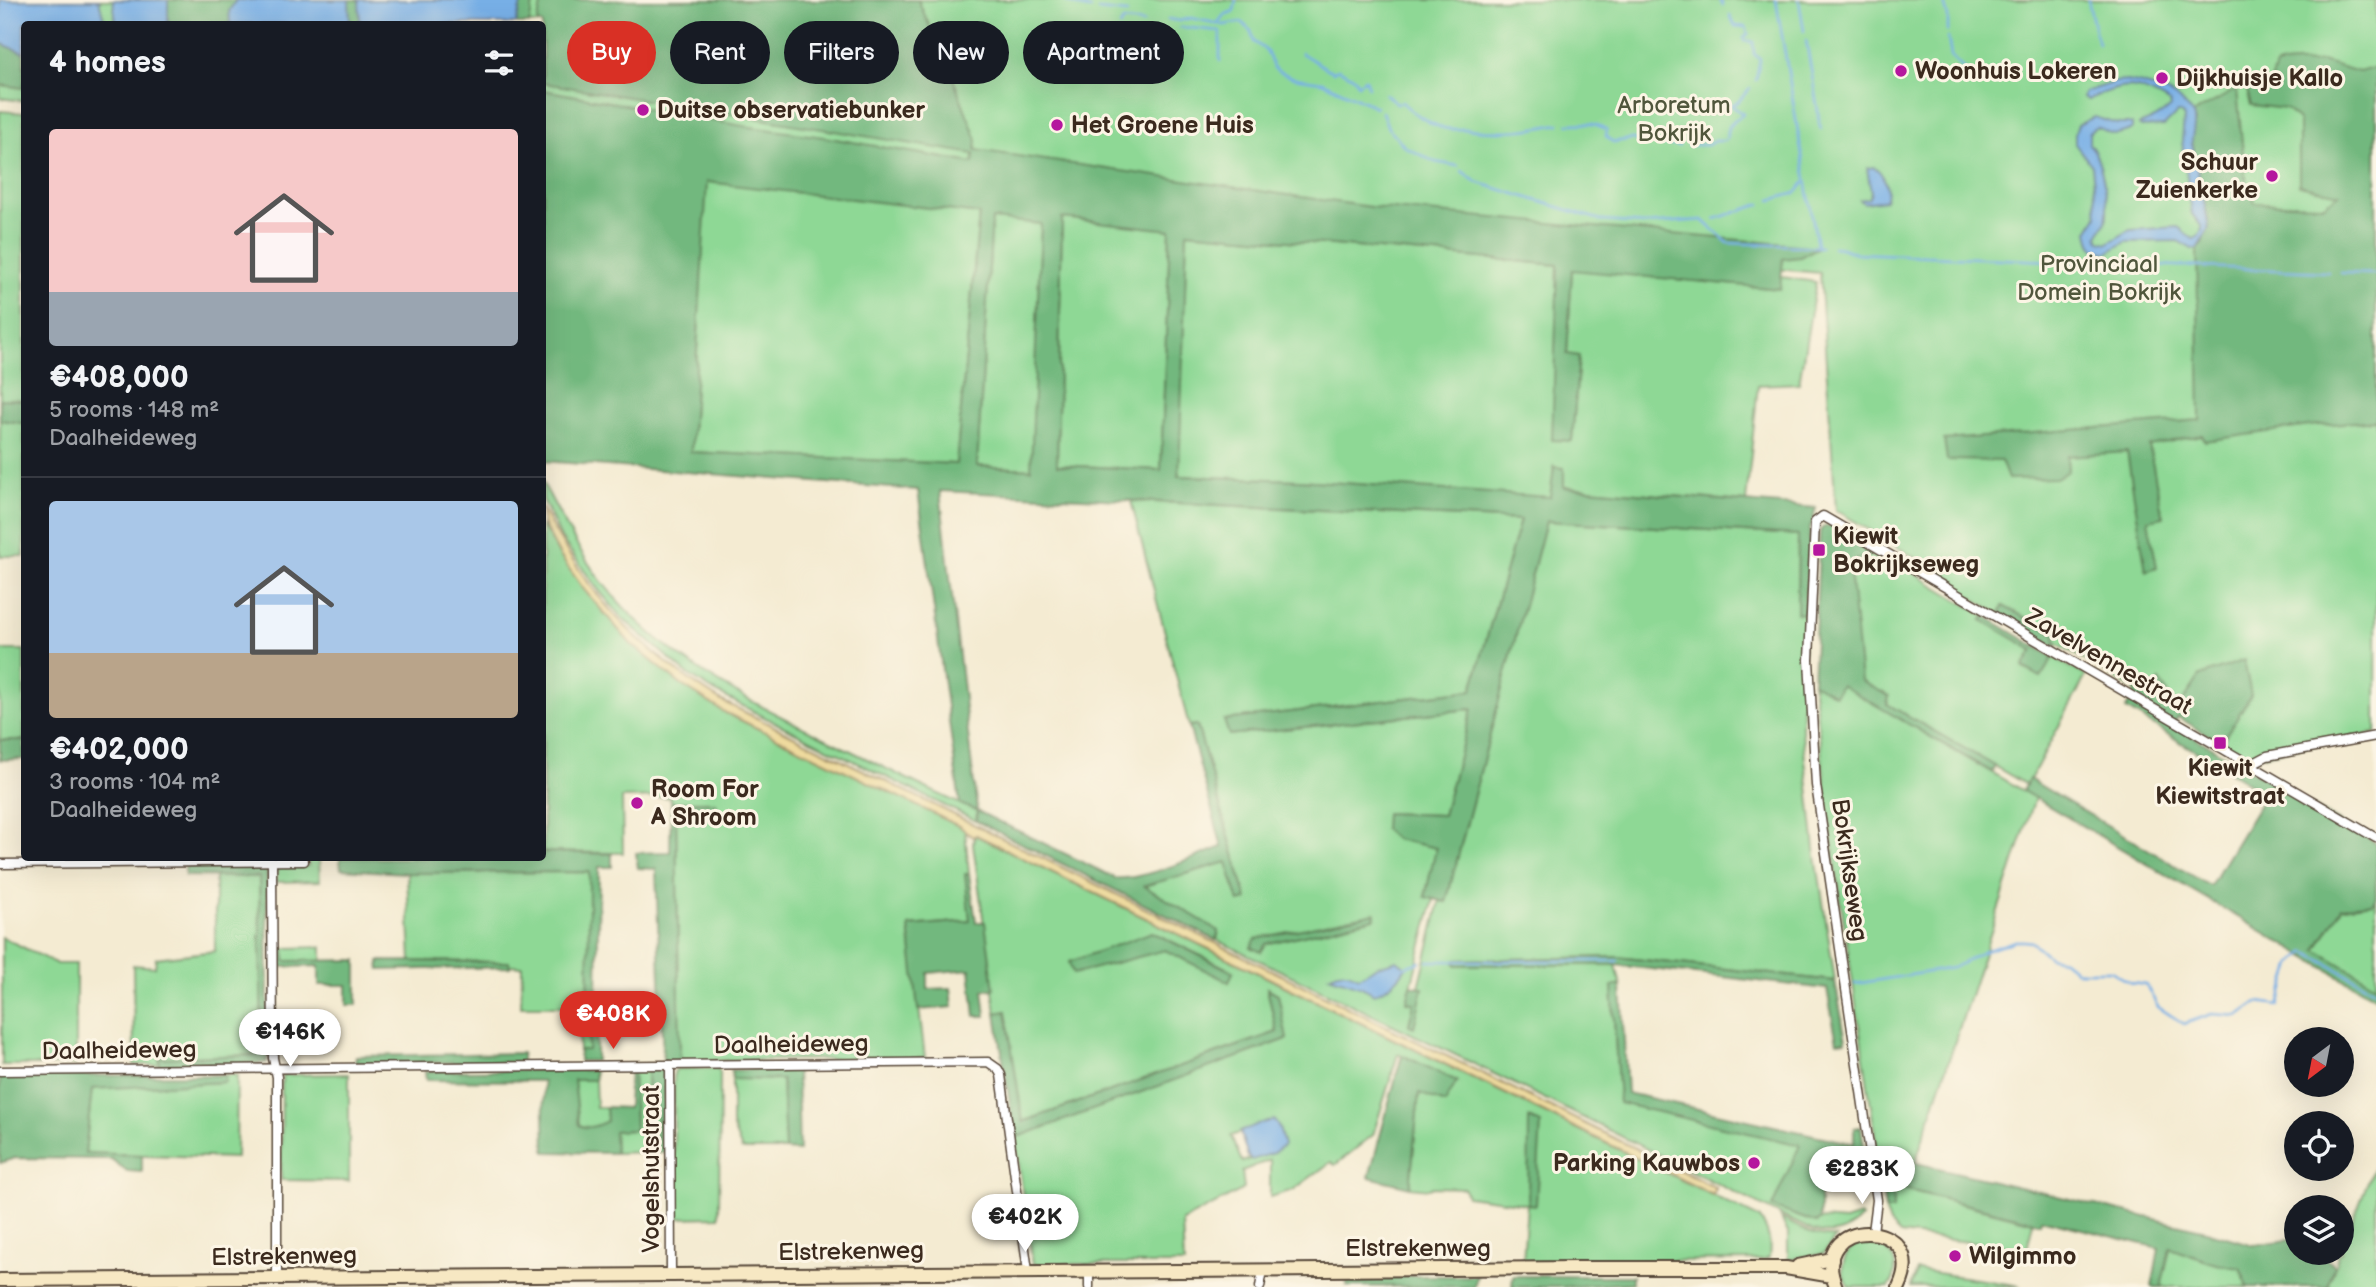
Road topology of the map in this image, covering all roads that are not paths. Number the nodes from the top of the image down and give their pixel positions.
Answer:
1 (1823, 516) joint
2 (2376, 736) edge
3 (2250, 765) junction
4 (2376, 838) edge
5 (272, 861) junction
6 (304, 861) dead end
7 (0, 864) edge
8 (670, 1065) junction
9 (274, 1068) junction
10 (0, 1071) edge
11 (1873, 1232) junction
12 (1832, 1259) junction
13 (1786, 1268) junction
14 (1263, 1270) junction
15 (1028, 1271) junction
16 (1089, 1271) junction
17 (671, 1274) junction
18 (277, 1277) junction
19 (0, 1280) edge
20 (1834, 1281) edge
21 (1089, 1287) edge
22 (1260, 1287) edge
23 (1899, 1287) edge

1 - 3 street, Zavelvennestraat
1 - 11 street, Bokrijkseweg
2 - 3 street
3 - 4 street, Zavelvennestraat
5 - 6 street
5 - 7 street
5 - 9 street
8 - 9 street, Daalheideweg
8 - 15 street, Daalheideweg
8 - 17 street, Vogelshutstraat
9 - 10 street, Daalheideweg
9 - 18 street
11 - 12 street
11 - 23 street
12 - 13 street, Elstrekenweg
12 - 20 street
13 - 14 street, Elstrekenweg
13 - 20 street, Elstrekenweg
14 - 16 street, Elstrekenweg
14 - 22 street
15 - 16 street, Elstrekenweg
15 - 17 street, Elstrekenweg
16 - 21 street
17 - 18 street, Elstrekenweg
18 - 19 street, Elstrekenweg

